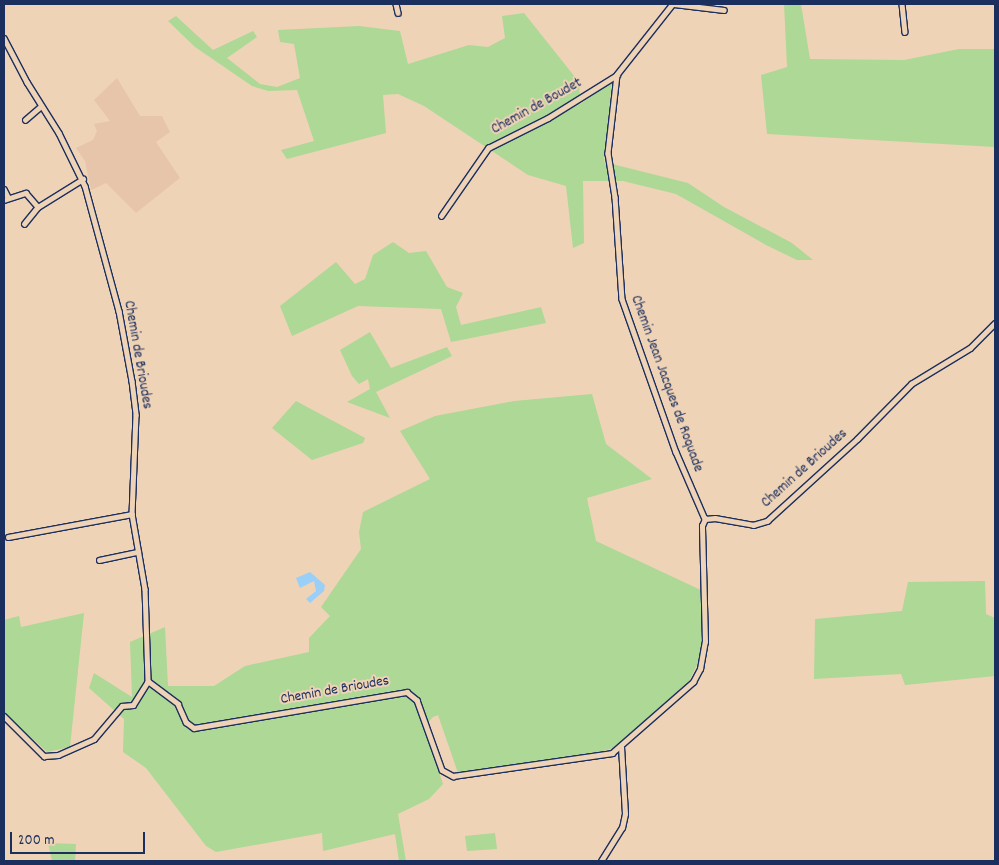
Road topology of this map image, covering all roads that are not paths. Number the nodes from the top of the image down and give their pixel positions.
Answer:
1 (396, 4) edge
2 (673, 4) edge
3 (902, 4) edge
4 (724, 10) dead end
5 (398, 13) dead end
6 (905, 32) dead end
7 (4, 38) edge
8 (617, 75) junction
9 (41, 106) junction
10 (25, 120) dead end
11 (83, 179) junction
12 (4, 189) edge
13 (6, 199) edge
14 (38, 207) junction
15 (441, 216) dead end
16 (93, 218) junction
17 (87, 221) dead end
18 (24, 224) dead end
19 (995, 323) edge
20 (132, 514) junction
21 (705, 519) junction
22 (8, 537) dead end
23 (138, 552) junction
24 (99, 560) dead end
25 (148, 681) junction
26 (4, 716) edge
27 (622, 747) junction
28 (601, 861) edge

1 - 5 street
2 - 4 street
2 - 8 street
3 - 6 street
7 - 9 street, Chemin de Brioudes
8 - 15 street, Chemin de Boudet
8 - 21 street, Chemin Jean Jacques de Roquade
9 - 10 street
9 - 11 street, Chemin de Brioudes
11 - 14 street
11 - 16 street, Chemin de Brioudes
12 - 13 street
13 - 14 street
14 - 18 street
16 - 17 street
16 - 20 street, Chemin de Brioudes
19 - 21 street, Chemin de Brioudes
20 - 22 street
20 - 23 street, Chemin de Brioudes
21 - 27 street, Chemin de Brioudes
23 - 24 street
23 - 25 street, Chemin de Brioudes
25 - 26 street
25 - 27 street, Chemin de Brioudes
27 - 28 street

